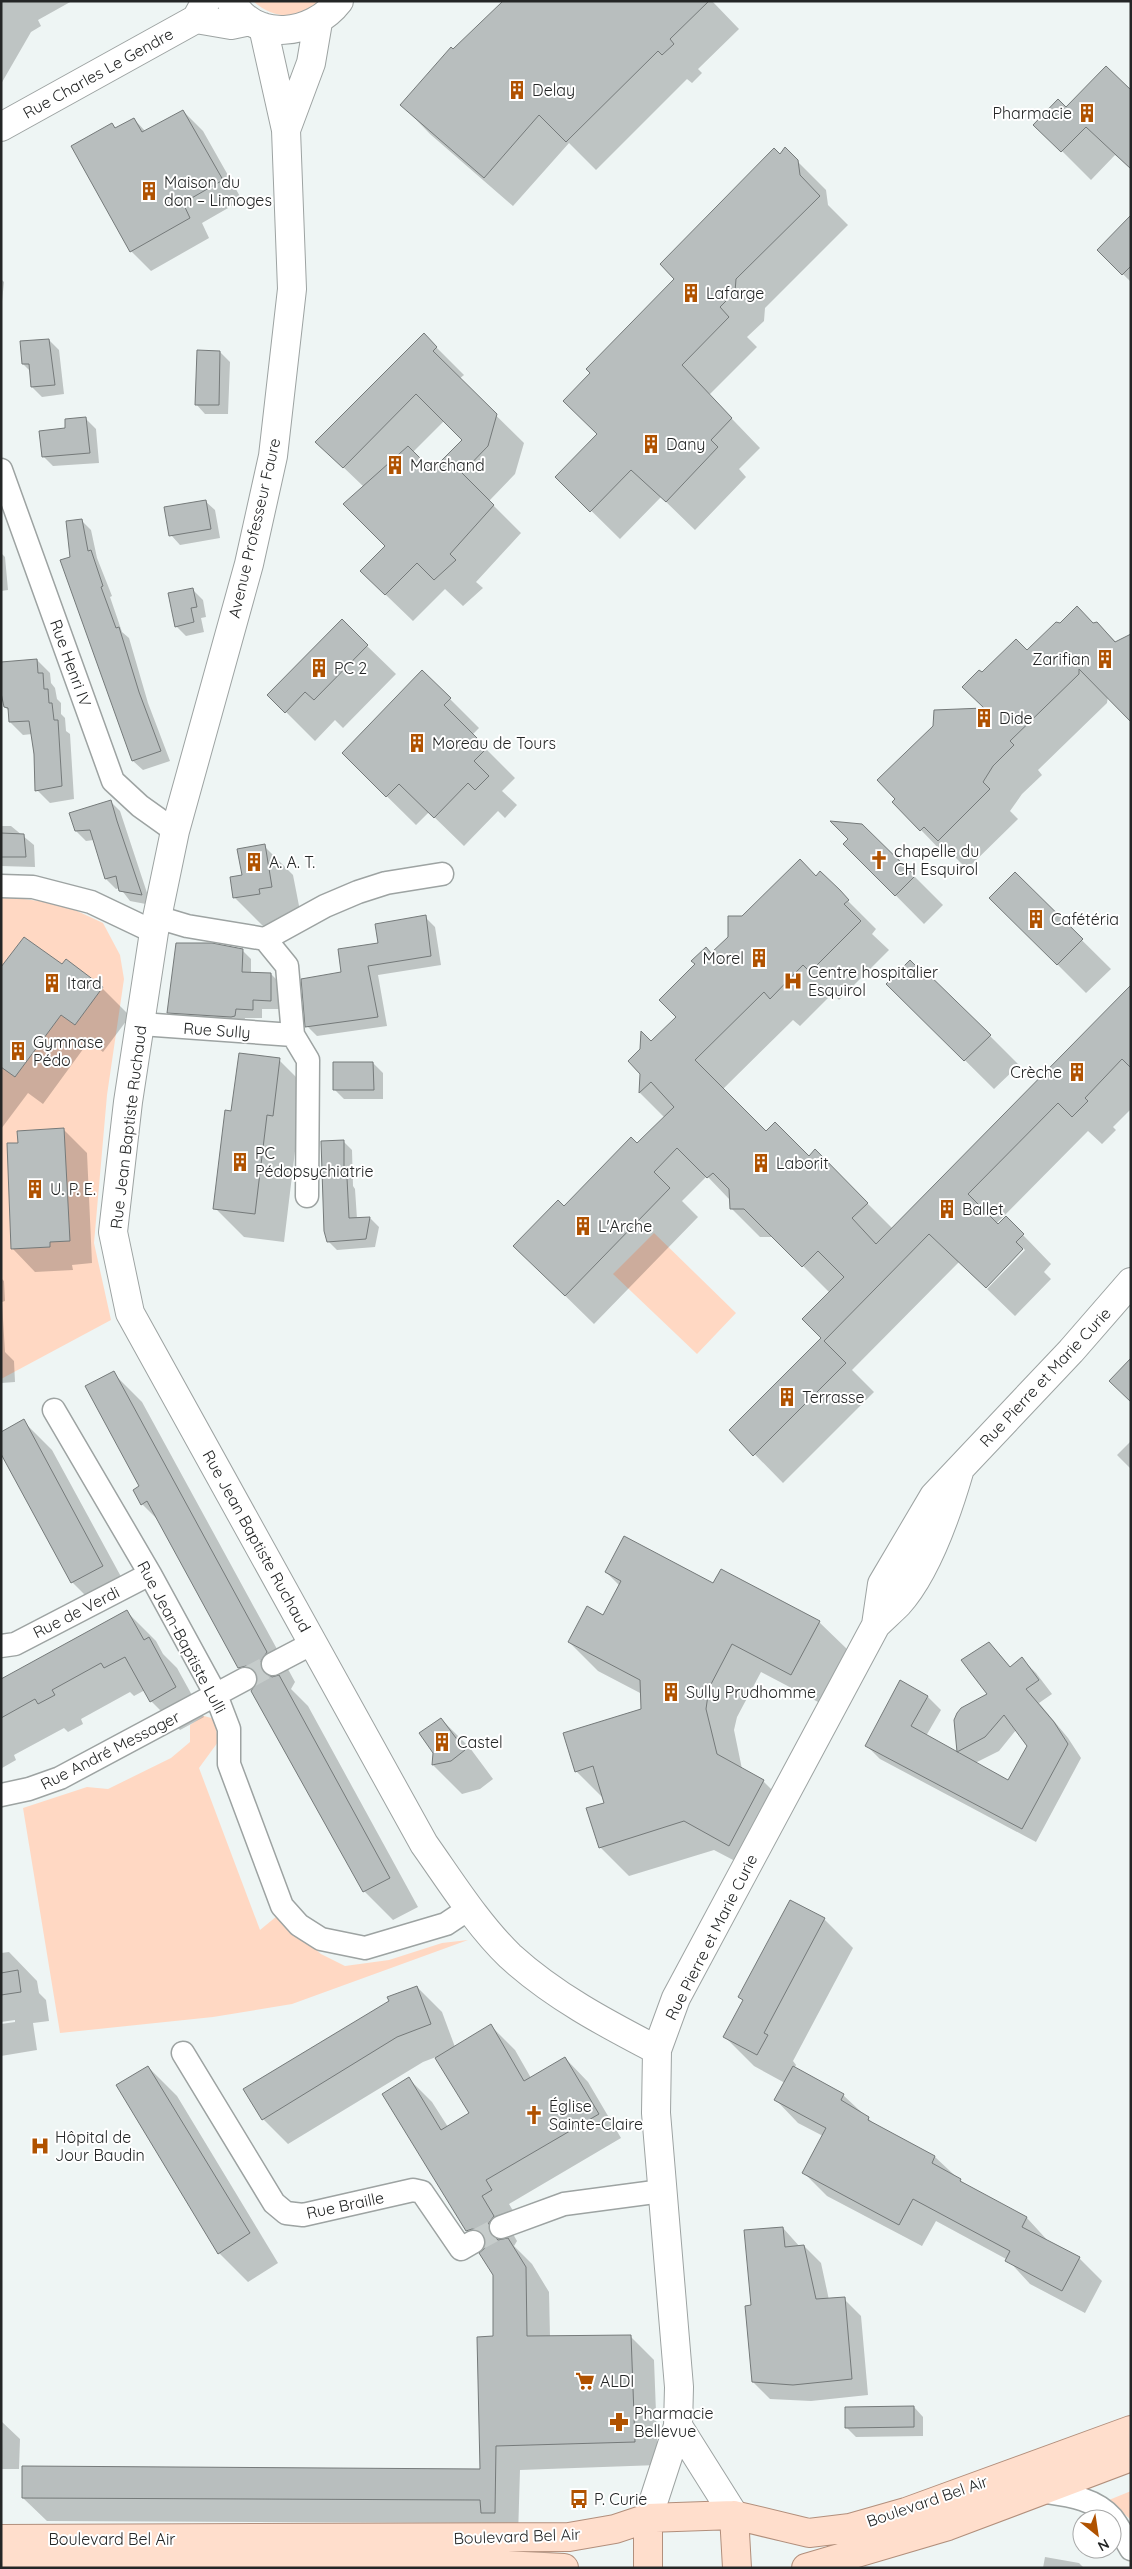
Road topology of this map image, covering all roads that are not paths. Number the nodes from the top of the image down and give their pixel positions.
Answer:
1 (231, 1) edge
2 (339, 1) edge
3 (201, 10) edge
4 (318, 22) junction
5 (256, 24) junction
6 (1, 127) edge
7 (286, 130) junction
8 (1, 470) edge
9 (175, 831) junction
10 (442, 874) dead end
11 (1, 886) edge
12 (155, 924) junction
13 (265, 939) junction
14 (141, 1024) junction
15 (293, 1036) junction
16 (307, 1196) dead end
17 (1131, 1282) edge
18 (54, 1410) dead end
19 (150, 1574) junction
20 (314, 1643) junction
21 (1, 1646) edge
22 (273, 1664) tunnel mouth
23 (245, 1679) tunnel mouth
24 (216, 1695) junction
25 (1, 1795) edge
26 (470, 1908) junction
27 (657, 2050) junction
28 (183, 2053) dead end
29 (662, 2191) junction
30 (501, 2227) tunnel mouth
31 (472, 2242) tunnel mouth
32 (678, 2426) junction
33 (1131, 2430) edge
34 (1131, 2457) edge
35 (1038, 2491) junction
36 (734, 2515) junction
37 (648, 2518) junction
38 (1, 2539) edge
39 (1131, 2549) edge
40 (1, 2564) edge
41 (128, 2567) edge
42 (564, 2568) edge
43 (648, 2568) edge
44 (737, 2568) edge
45 (806, 2568) edge

1 - 5 main road
2 - 4 main road
3 - 5 main road, Rue Charles Le Gendre
3 - 6 main road, Rue Charles Le Gendre
4 - 5 main road, Rue Charles Le Gendre
4 - 7 main road, Avenue Professeur Faure
5 - 7 main road, Avenue Professeur Faure
7 - 9 main road, Avenue Professeur Faure
8 - 9 street, Rue Henri IV
9 - 12 main road, Avenue Professeur Faure
10 - 13 street
11 - 12 street
12 - 13 street
12 - 14 main road, Rue Jean Baptiste Ruchaud
13 - 15 street
14 - 15 street, Rue Sully
14 - 20 main road, Rue Jean Baptiste Ruchaud
15 - 16 street
17 - 27 main road, Rue Pierre et Marie Curie
18 - 19 street, Rue Jean-Baptiste Lulli
19 - 21 street, Rue de Verdi
19 - 24 street, Rue Jean-Baptiste Lulli
20 - 22 street
20 - 26 main road, Rue Jean Baptiste Ruchaud
23 - 24 street, Rue André Messager
24 - 25 street, Rue André Messager
24 - 26 street, Rue Jean-Baptiste Lulli
26 - 27 main road, Rue Jean Baptiste Ruchaud
27 - 29 main road, Rue Pierre et Marie Curie
28 - 31 street, Rue Braille
29 - 30 street
29 - 32 main road, Rue Pierre et Marie Curie
32 - 36 main road
32 - 37 main road, Rue Pierre et Marie Curie
33 - 36 main road, Boulevard Bel Air
34 - 35 main road, Boulevard Bel Air
35 - 39 street
35 - 45 main road, Boulevard Bel Air
36 - 37 main road, Boulevard Bel Air
36 - 44 main road
37 - 38 main road, Boulevard Bel Air
37 - 43 main road, Rue Pierre et Marie Curie
40 - 41 main road, Boulevard Bel Air
41 - 42 main road, Boulevard Bel Air

